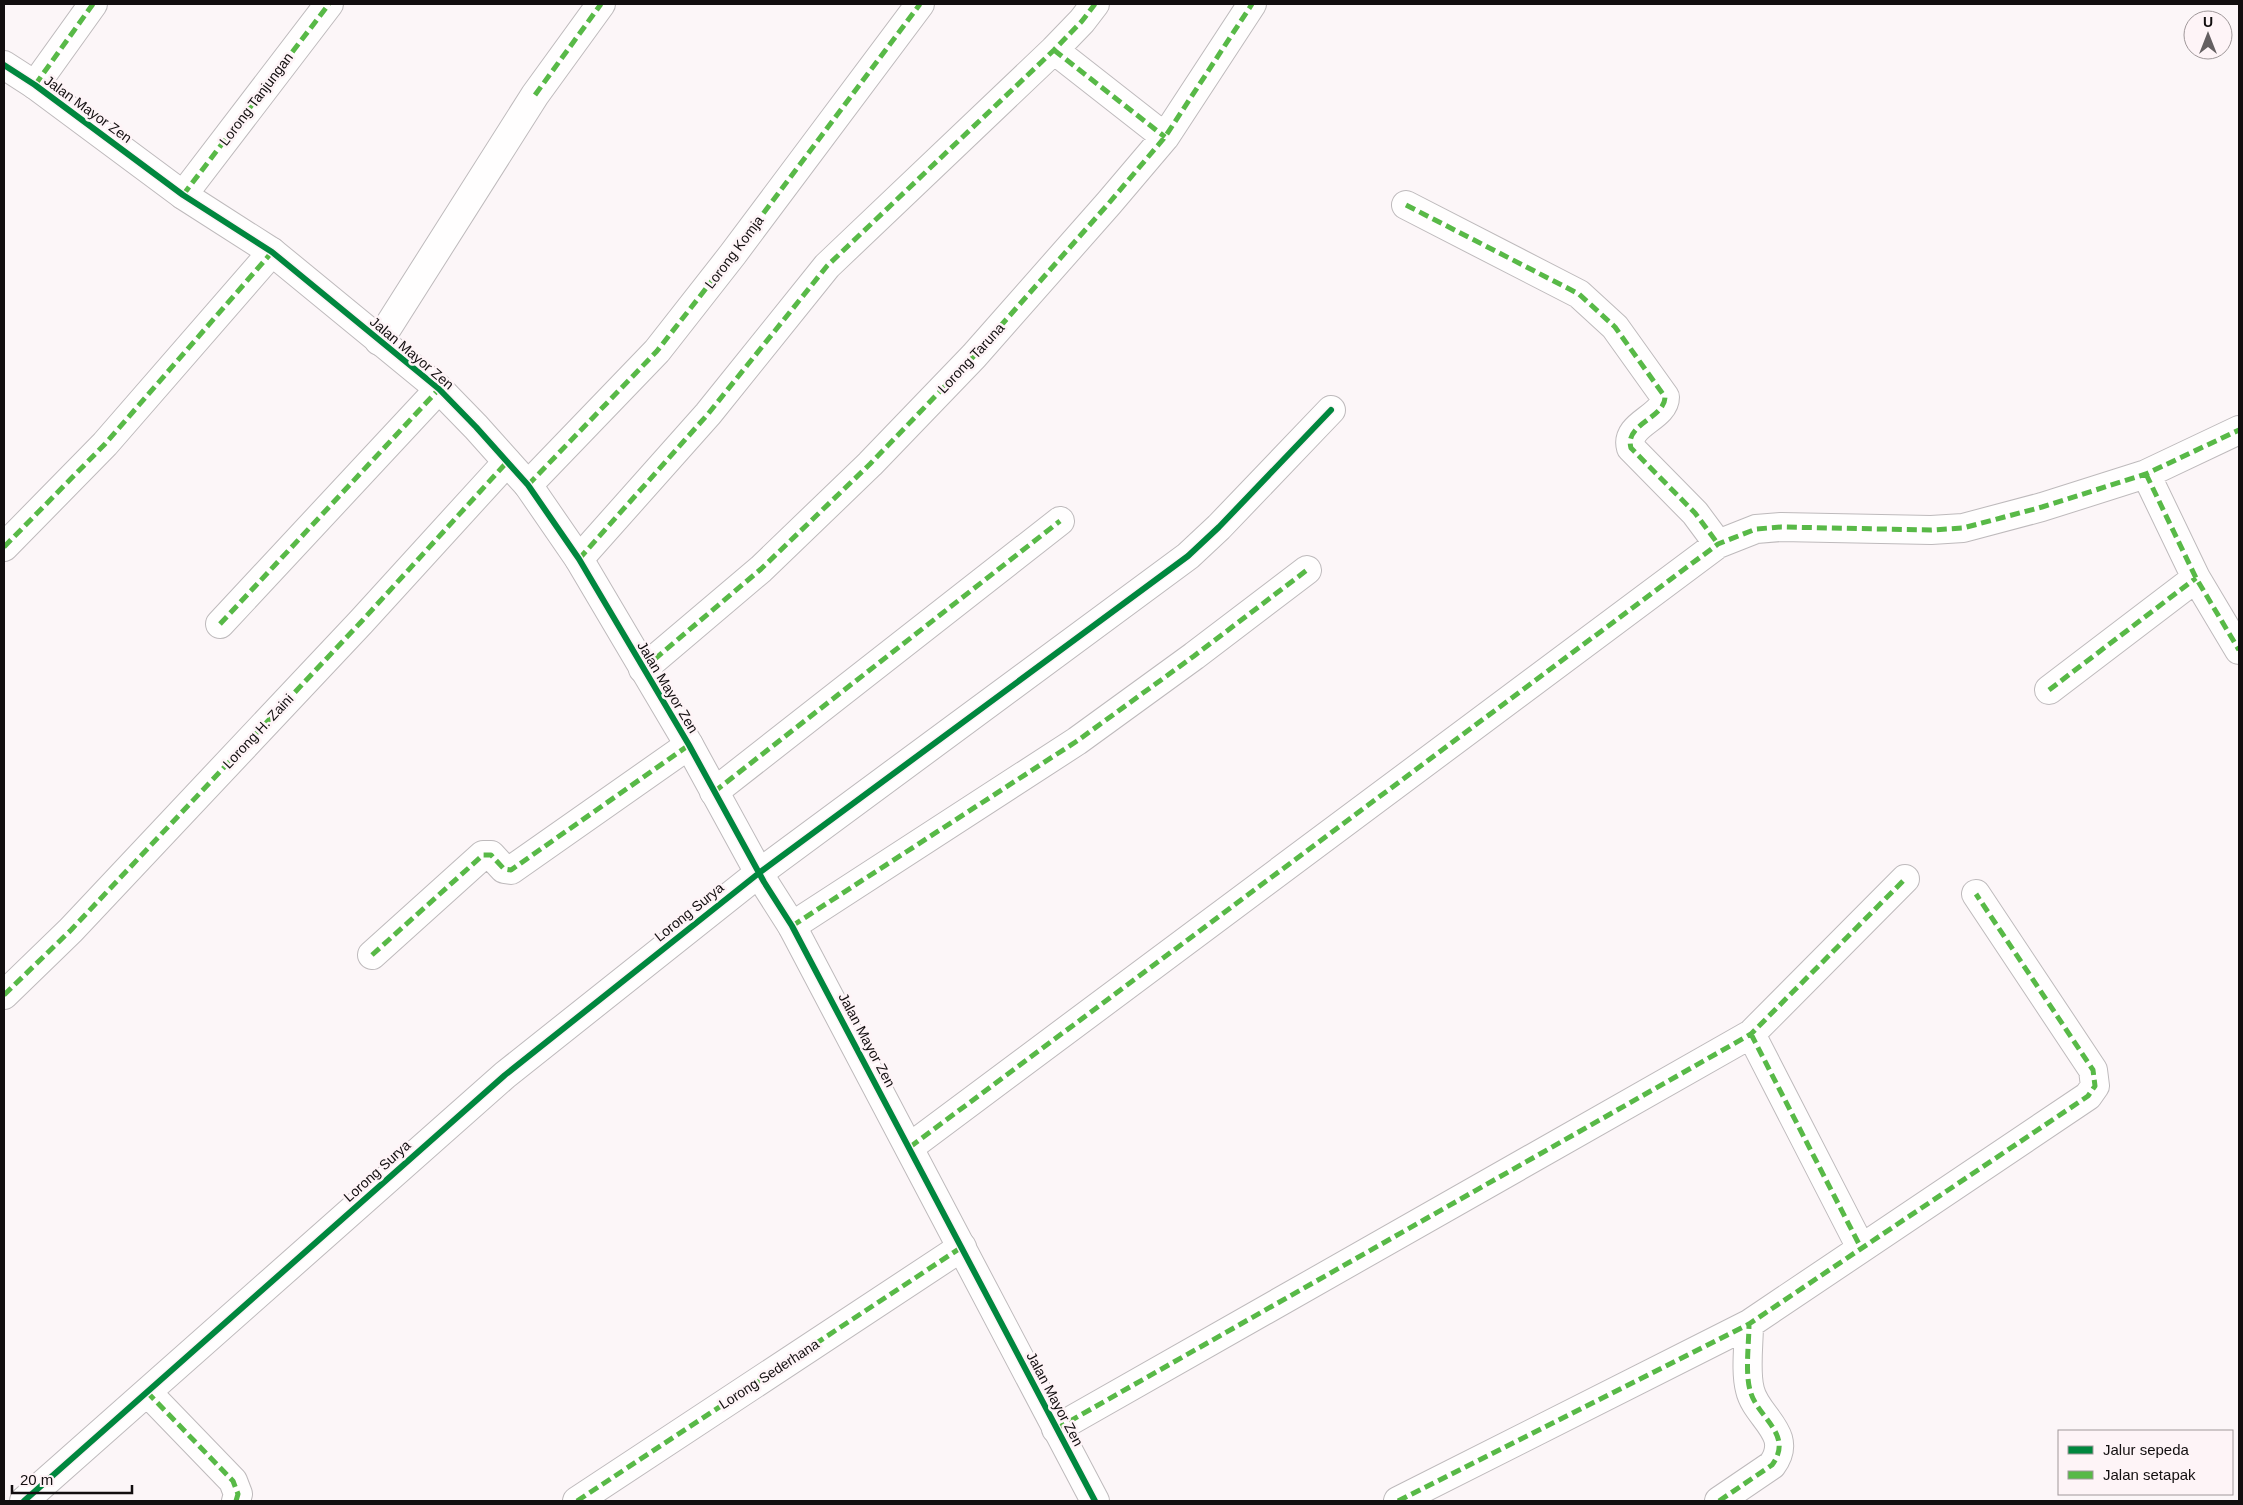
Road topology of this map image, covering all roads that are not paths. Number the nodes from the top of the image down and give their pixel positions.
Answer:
1 (93, 4) edge
2 (329, 4) edge
3 (601, 4) edge
4 (920, 4) edge
5 (1095, 4) edge
6 (1252, 4) edge
7 (1054, 50) junction
8 (4, 65) edge
9 (35, 85) junction
10 (1165, 137) junction
11 (183, 195) junction
12 (1406, 205) dead end
13 (272, 252) junction
14 (379, 341) junction
15 (439, 389) junction
16 (1332, 410) dead end
17 (2239, 430) edge
18 (506, 462) junction
19 (2146, 474) junction
20 (528, 485) junction
21 (1060, 521) dead end
22 (1718, 544) junction
23 (4, 546) edge
24 (579, 558) junction
25 (1307, 570) dead end
26 (2196, 578) junction
27 (220, 624) dead end
28 (2239, 650) edge
29 (643, 669) junction
30 (2049, 690) dead end
31 (689, 745) junction
32 (714, 792) junction
33 (759, 872) junction
34 (1905, 879) dead end
35 (1976, 894) dead end
36 (792, 926) junction
37 (372, 956) dead end
38 (4, 995) edge
39 (1751, 1034) junction
40 (910, 1147) junction
41 (962, 1247) junction
42 (1861, 1248) junction
43 (1749, 1324) junction
44 (147, 1392) junction
45 (1056, 1429) junction
46 (24, 1501) edge
47 (236, 1501) edge
48 (577, 1501) edge
49 (1095, 1501) edge
50 (1398, 1501) edge
51 (1720, 1501) edge

1 - 9 street
2 - 11 street, Lorong Tanjungan
3 - 14 street
4 - 20 street, Lorong Komja
5 - 7 street
6 - 10 street, Lorong Taruna
7 - 10 street
7 - 24 street
8 - 9 street, Jalan Mayor Zen
9 - 11 street, Jalan Mayor Zen
10 - 29 street, Lorong Taruna
11 - 13 street, Jalan Mayor Zen
12 - 22 street
13 - 14 street, Jalan Mayor Zen
13 - 23 street
14 - 15 street, Jalan Mayor Zen
15 - 18 street, Jalan Mayor Zen
15 - 27 street
16 - 33 street, Lorong Surya
17 - 19 street
18 - 20 street, Jalan Mayor Zen
18 - 38 street, Lorong H. Zaini
19 - 22 street
19 - 26 street
20 - 24 street, Jalan Mayor Zen
21 - 32 street
22 - 40 street
24 - 29 street, Jalan Mayor Zen
25 - 36 street
26 - 28 street
26 - 30 street
29 - 31 street, Jalan Mayor Zen
31 - 32 street, Jalan Mayor Zen
31 - 37 street
32 - 33 street, Jalan Mayor Zen
33 - 36 street, Jalan Mayor Zen
33 - 44 street, Lorong Surya
34 - 39 street
35 - 42 street
36 - 40 street, Jalan Mayor Zen
39 - 42 street
39 - 45 street
40 - 41 street, Jalan Mayor Zen
41 - 45 street, Jalan Mayor Zen
41 - 48 street, Lorong Sederhana
42 - 43 street
43 - 50 street
43 - 51 street
44 - 46 street, Lorong Surya
44 - 47 street
45 - 49 street, Jalan Mayor Zen

